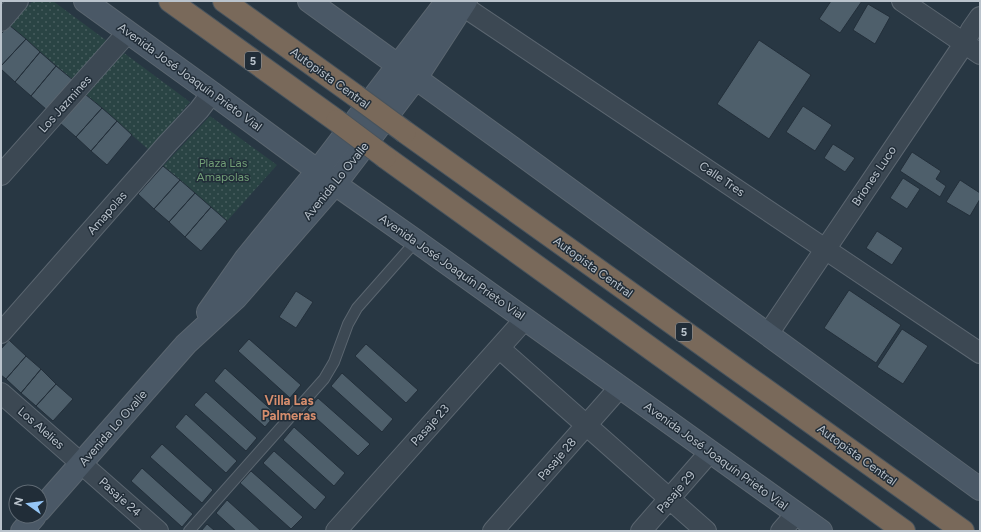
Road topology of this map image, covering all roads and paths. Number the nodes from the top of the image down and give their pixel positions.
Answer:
1 (18, 1) edge
2 (85, 1) edge
3 (170, 1) edge
4 (224, 1) edge
5 (309, 1) edge
6 (902, 1) edge
7 (459, 2) edge
8 (980, 17) edge
9 (1, 21) edge
10 (128, 32) junction
11 (972, 49) edge
12 (398, 65) junction
13 (416, 78) junction
14 (212, 93) junction
15 (318, 170) junction
16 (1, 175) edge
17 (336, 183) junction
18 (416, 241) junction
19 (825, 249) junction
20 (525, 318) junction
21 (1, 333) edge
22 (768, 334) junction
23 (186, 344) junction
24 (499, 348) junction
25 (980, 353) edge
26 (620, 387) junction
27 (1, 393) edge
28 (587, 425) junction
29 (710, 452) junction
30 (82, 463) junction
31 (980, 489) edge
32 (669, 499) junction
33 (48, 501) edge
34 (796, 514) junction
35 (158, 531) edge
36 (189, 531) edge
37 (336, 531) edge
38 (493, 531) edge
39 (641, 531) edge
40 (706, 531) edge
41 (781, 531) edge
42 (821, 531) edge
43 (904, 531) edge
44 (963, 531) edge

1 - 9 street
2 - 10 main road, Avenida José Joaquín Prieto Vial
3 - 43 highway, 5, bridge
4 - 44 highway, Autopista Central / 5, bridge
5 - 12 main road
6 - 11 street
7 - 12 main road, Avenida Lo Ovalle
7 - 13 main road, Avenida Lo Ovalle
7 - 19 street, Calle Tres
8 - 11 street, Briones Luco
10 - 14 main road, Avenida José Joaquín Prieto Vial
10 - 16 street, Los Jazmines
11 - 19 street, Briones Luco
12 - 13 main road
12 - 15 main road, Avenida Lo Ovalle
13 - 17 main road, Avenida Lo Ovalle
13 - 22 main road
14 - 15 main road, Avenida José Joaquín Prieto Vial
14 - 21 street, Amapolas
15 - 17 main road, Avenida José Joaquín Prieto Vial
15 - 23 main road, Avenida Lo Ovalle
17 - 18 main road, Avenida José Joaquín Prieto Vial
17 - 23 main road, Avenida Lo Ovalle
18 - 20 main road, Avenida José Joaquín Prieto Vial
18 - 36 lane
19 - 22 street, Briones Luco
19 - 25 street, Calle Tres
20 - 24 street, Pasaje 23
20 - 26 main road, Avenida José Joaquín Prieto Vial
22 - 31 main road
23 - 30 main road, Avenida Lo Ovalle
24 - 28 street
24 - 37 street, Pasaje 23
26 - 28 street, Pasaje 28
26 - 29 main road, Avenida José Joaquín Prieto Vial
27 - 30 street, Los Alelies
28 - 32 street
28 - 38 street, Pasaje 28
29 - 32 street, Pasaje 29
29 - 34 main road, Avenida José Joaquín Prieto Vial
30 - 33 main road, Avenida Lo Ovalle
30 - 35 street, Pasaje 24
32 - 39 street, Pasaje 29
32 - 40 street
34 - 41 street
34 - 42 main road, Avenida José Joaquín Prieto Vial

